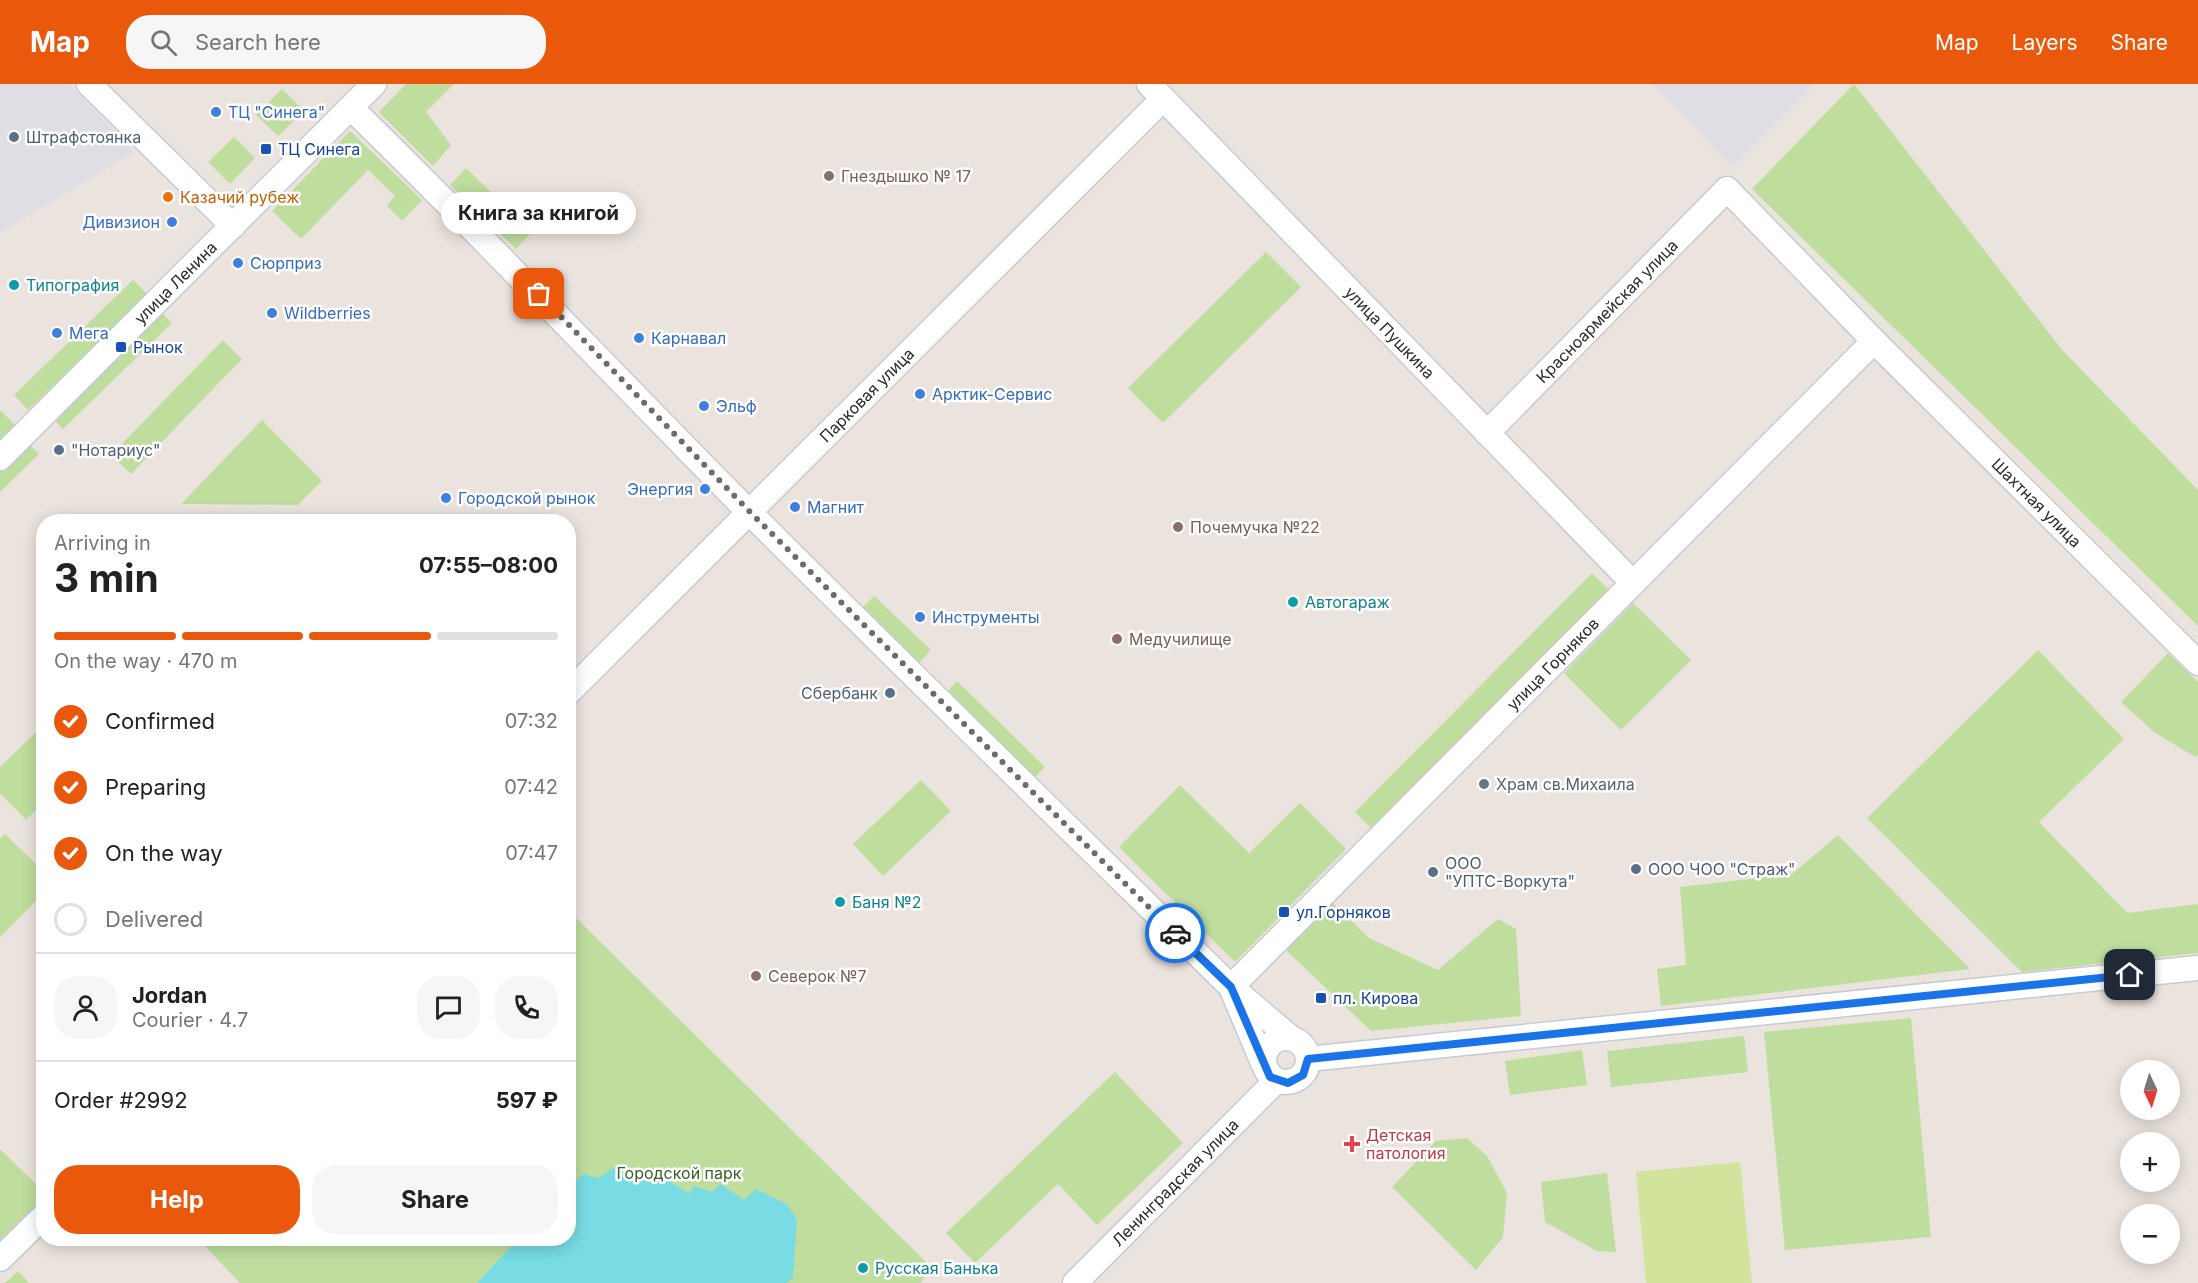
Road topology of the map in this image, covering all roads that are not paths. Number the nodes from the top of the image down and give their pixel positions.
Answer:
1 (89, 84) edge
2 (374, 84) edge
3 (1156, 92) edge
4 (351, 108) junction
5 (1727, 189) joint
6 (233, 226) junction
7 (1874, 341) junction
8 (1487, 433) junction
9 (0, 458) edge
10 (750, 512) junction
11 (1632, 582) junction
12 (2198, 663) edge
13 (576, 685) edge
14 (2198, 968) edge
15 (1231, 987) junction
16 (1291, 1038) junction
17 (1308, 1059) junction
18 (1269, 1072) junction
19 (36, 1224) edge
20 (0, 1259) edge
21 (1075, 1283) edge

1 - 6 street
2 - 4 street, улица Ленина
3 - 8 street, улица Пушкина
3 - 10 street, Парковая улица
4 - 6 street, улица Ленина
4 - 10 street
5 - 7 street, Шахтная улица
5 - 8 street, Красноармейская улица
6 - 9 street, улица Ленина
7 - 11 street, улица Горняков
7 - 12 street, Шахтная улица
8 - 11 street, улица Пушкина
10 - 13 street, Парковая улица
10 - 15 street
11 - 15 street, улица Горняков
14 - 17 street
15 - 16 street
15 - 18 street
16 - 17 street
16 - 18 street
17 - 18 street
18 - 21 street, Ленинградская улица
19 - 20 street

